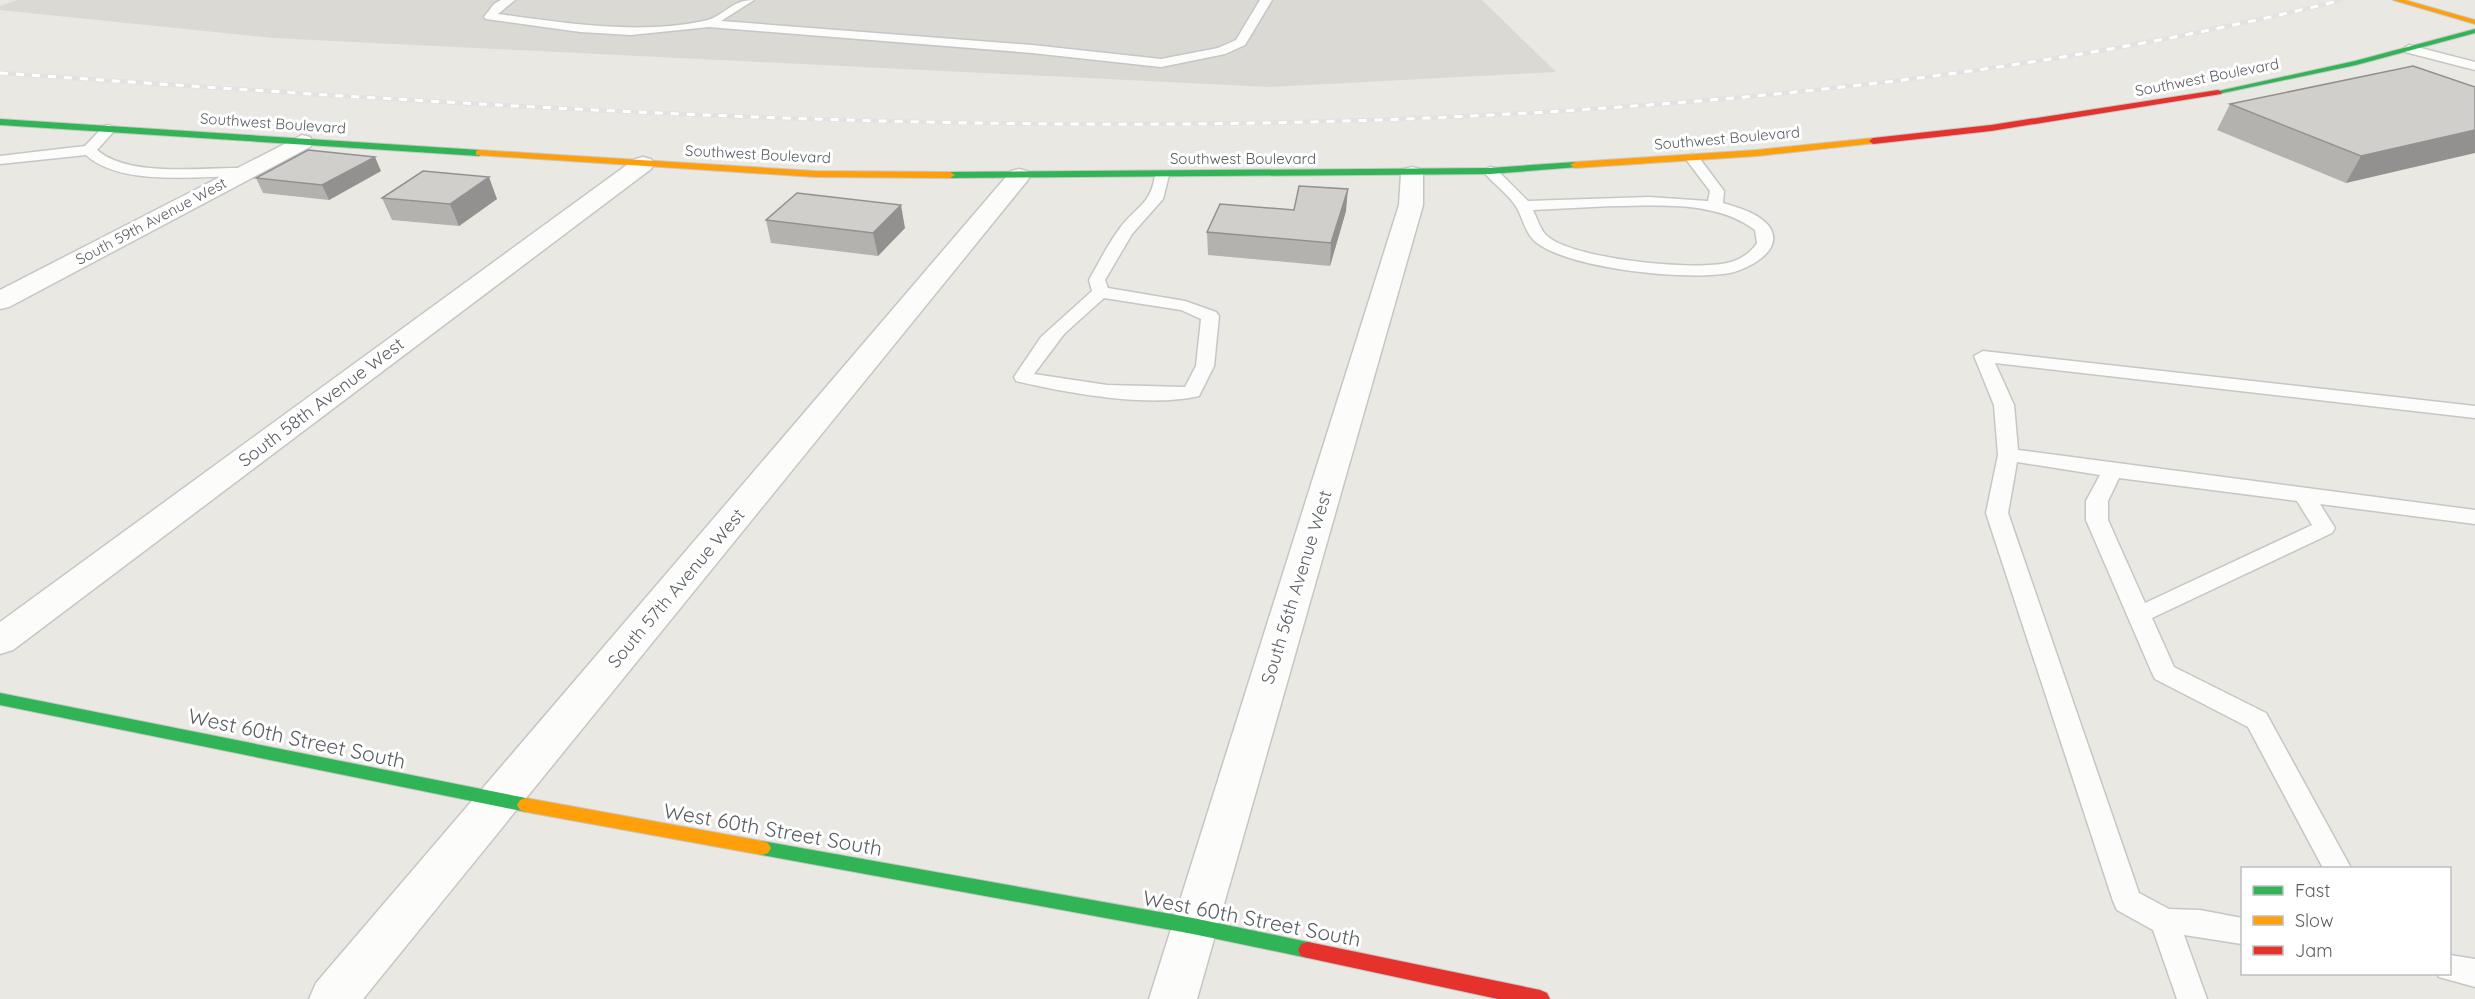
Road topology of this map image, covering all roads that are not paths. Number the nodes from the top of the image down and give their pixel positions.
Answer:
1 (509, 0) edge
2 (748, 0) edge
3 (1266, 0) edge
4 (2397, 0) edge
5 (2425, 0) edge
6 (2475, 12) edge
7 (2475, 22) edge
8 (709, 24) junction
9 (2475, 31) edge
10 (2409, 49) junction
11 (2474, 65) edge
12 (0, 122) edge
13 (109, 129) junction
14 (302, 142) junction
15 (89, 150) junction
16 (1692, 158) junction
17 (0, 160) edge
18 (643, 164) junction
19 (1490, 171) junction
20 (244, 172) junction
21 (1412, 174) junction
22 (1161, 175) junction
23 (1019, 177) junction
24 (1522, 206) junction
25 (1715, 206) junction
26 (1101, 292) junction
27 (0, 301) edge
28 (2475, 412) edge
29 (2008, 455) junction
30 (2112, 471) junction
31 (2306, 498) junction
32 (2475, 517) edge
33 (2139, 615) junction
34 (0, 640) edge
35 (0, 699) edge
36 (499, 800) junction
37 (2336, 867) edge
38 (2165, 922) junction
39 (1193, 926) junction
40 (2241, 931) edge
41 (2451, 968) edge
42 (2475, 973) edge
43 (333, 999) edge
44 (1173, 999) edge
45 (1540, 999) edge
46 (2192, 999) edge

1 - 8 lane
2 - 8 lane
3 - 8 lane
4 - 7 street
5 - 6 street
9 - 10 street, Southwest Boulevard
10 - 11 lane
10 - 16 street, Southwest Boulevard
12 - 13 street, Southwest Boulevard
13 - 14 street, Southwest Boulevard
13 - 15 lane
14 - 18 street, Southwest Boulevard
14 - 20 street, South 59th Avenue West
15 - 17 lane
15 - 20 lane
16 - 19 street, Southwest Boulevard
16 - 25 lane
18 - 23 street, Southwest Boulevard
18 - 34 street, South 58th Avenue West
19 - 21 street, Southwest Boulevard
19 - 24 lane
20 - 27 street, South 59th Avenue West
21 - 22 street, Southwest Boulevard
21 - 39 street, South 56th Avenue West
22 - 23 street, Southwest Boulevard
22 - 26 lane
23 - 36 street, South 57th Avenue West
24 - 25 lane
24 - 25 lane
26 - 26 lane
28 - 29 lane
29 - 30 lane
29 - 38 lane
30 - 31 lane
30 - 33 lane
31 - 32 lane
31 - 33 lane
33 - 37 lane
35 - 36 street, West 60th Street South
36 - 39 street, West 60th Street South
36 - 43 street, South 57th Avenue West
38 - 40 lane
38 - 46 lane
39 - 44 street, South 56th Avenue West
39 - 45 street, West 60th Street South
41 - 42 lane

